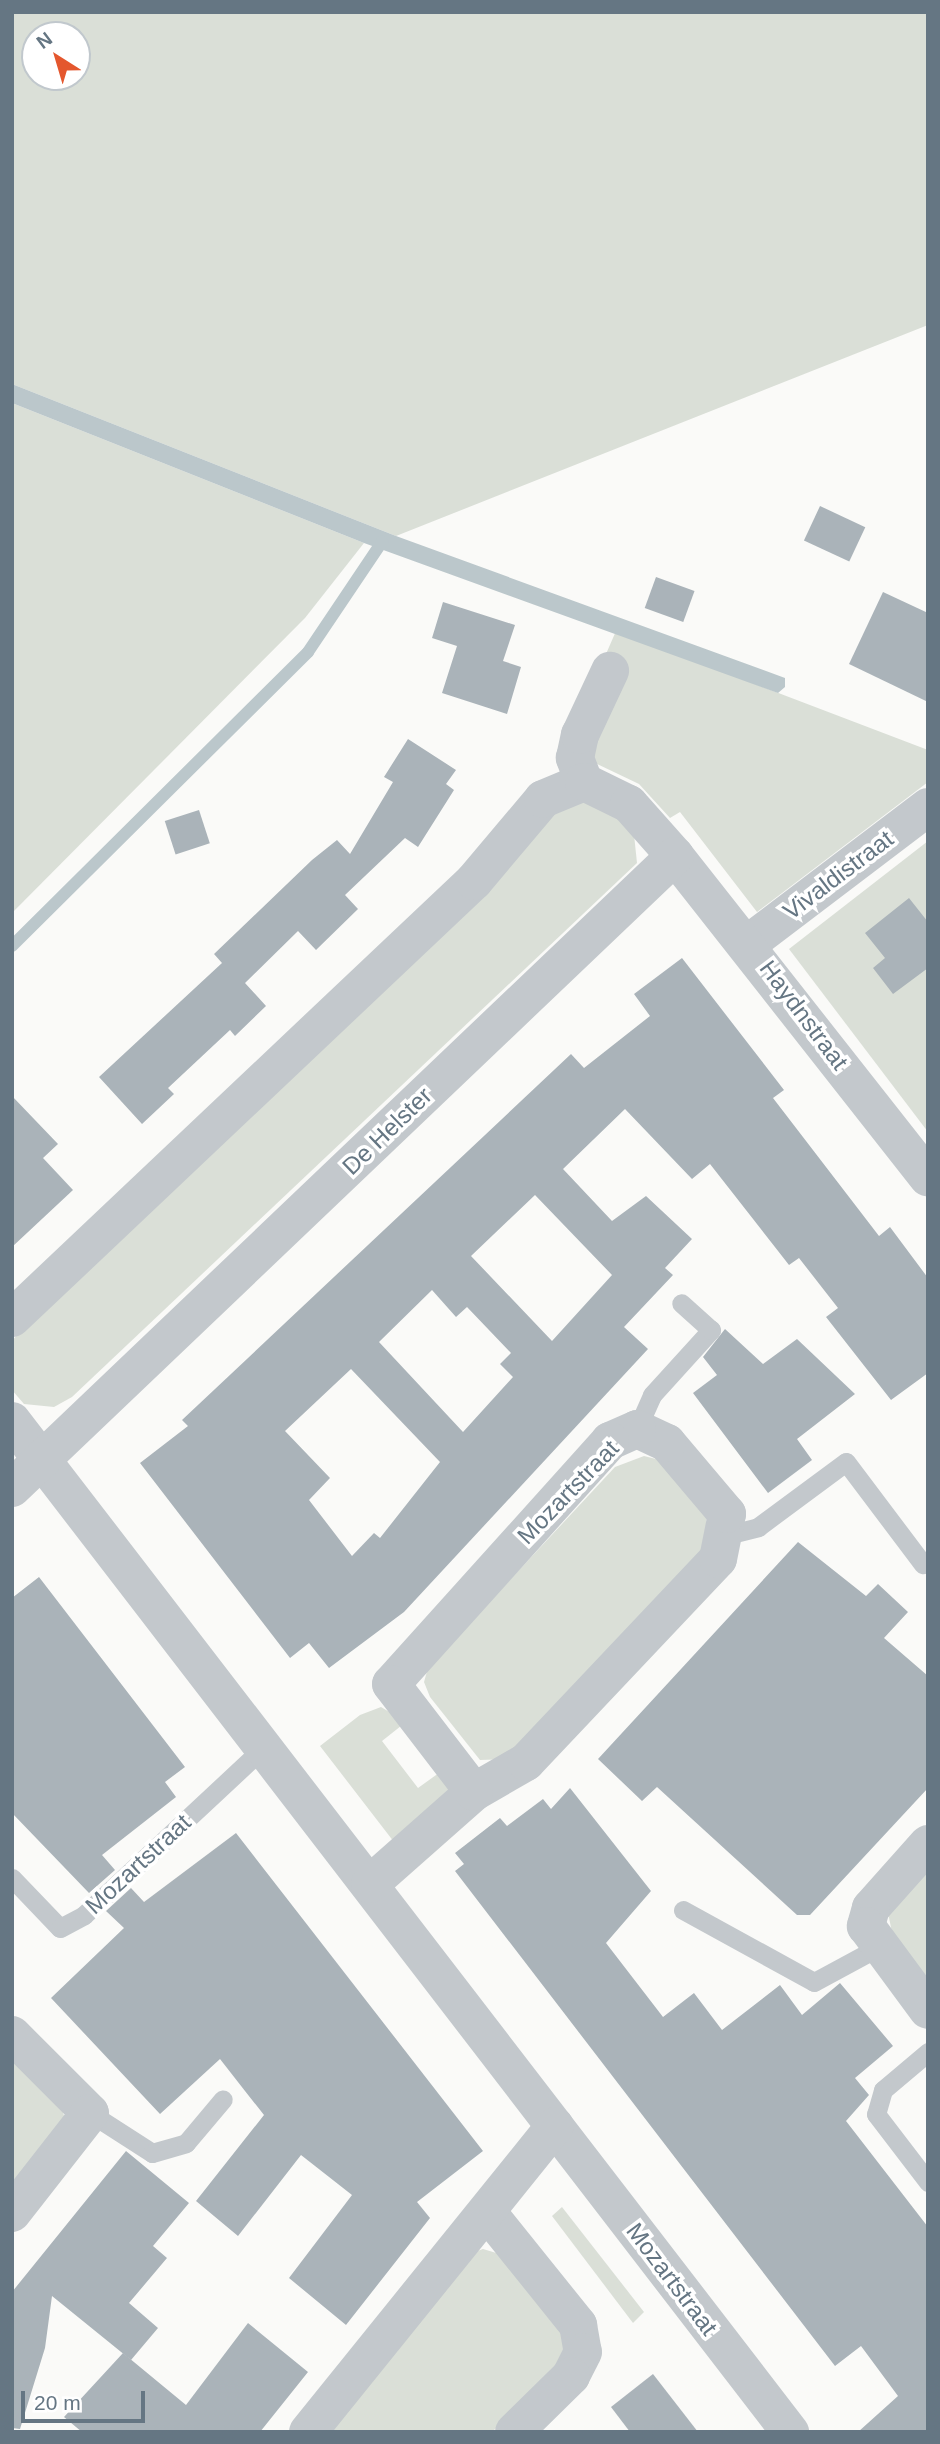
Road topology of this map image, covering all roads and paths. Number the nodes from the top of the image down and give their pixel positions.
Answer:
1 (610, 671) dead end
2 (584, 782) junction
3 (928, 807) edge
4 (675, 856) junction
5 (749, 943) junction
6 (928, 1177) edge
7 (681, 1303) dead end
8 (12, 1318) edge
9 (12, 1421) edge
10 (638, 1429) junction
11 (43, 1460) junction
12 (12, 1488) edge
13 (727, 1535) junction
14 (923, 1564) dead end
15 (264, 1747) junction
16 (474, 1792) junction
17 (928, 1844) edge
18 (12, 1878) edge
19 (370, 1884) junction
20 (683, 1910) dead end
21 (877, 1948) junction
22 (928, 2010) edge
23 (12, 2035) edge
24 (928, 2052) edge
25 (223, 2099) dead end
26 (90, 2113) junction
27 (555, 2126) junction
28 (928, 2182) edge
29 (12, 2213) edge
30 (488, 2213) junction
31 (308, 2432) edge
32 (514, 2432) edge
33 (790, 2432) edge

1 - 2 street
2 - 4 street
2 - 8 street
3 - 5 street, Vivaldistraat
4 - 5 street, Haydnstraat
4 - 11 street, De Helster
5 - 6 street, Haydnstraat
7 - 10 lane
9 - 11 street, Mozartstraat
10 - 13 street, Mozartstraat
10 - 16 street, Mozartstraat
11 - 12 street, De Helster
11 - 15 street, Mozartstraat
13 - 14 lane
13 - 16 street
15 - 18 lane, Mozartstraat
15 - 19 street, Mozartstraat
16 - 19 street
17 - 21 street
19 - 27 street, Mozartstraat
20 - 21 lane
21 - 22 street
23 - 26 street
24 - 28 lane
25 - 26 lane
26 - 29 street
27 - 30 street
27 - 33 street, Mozartstraat
30 - 31 street
30 - 32 street

